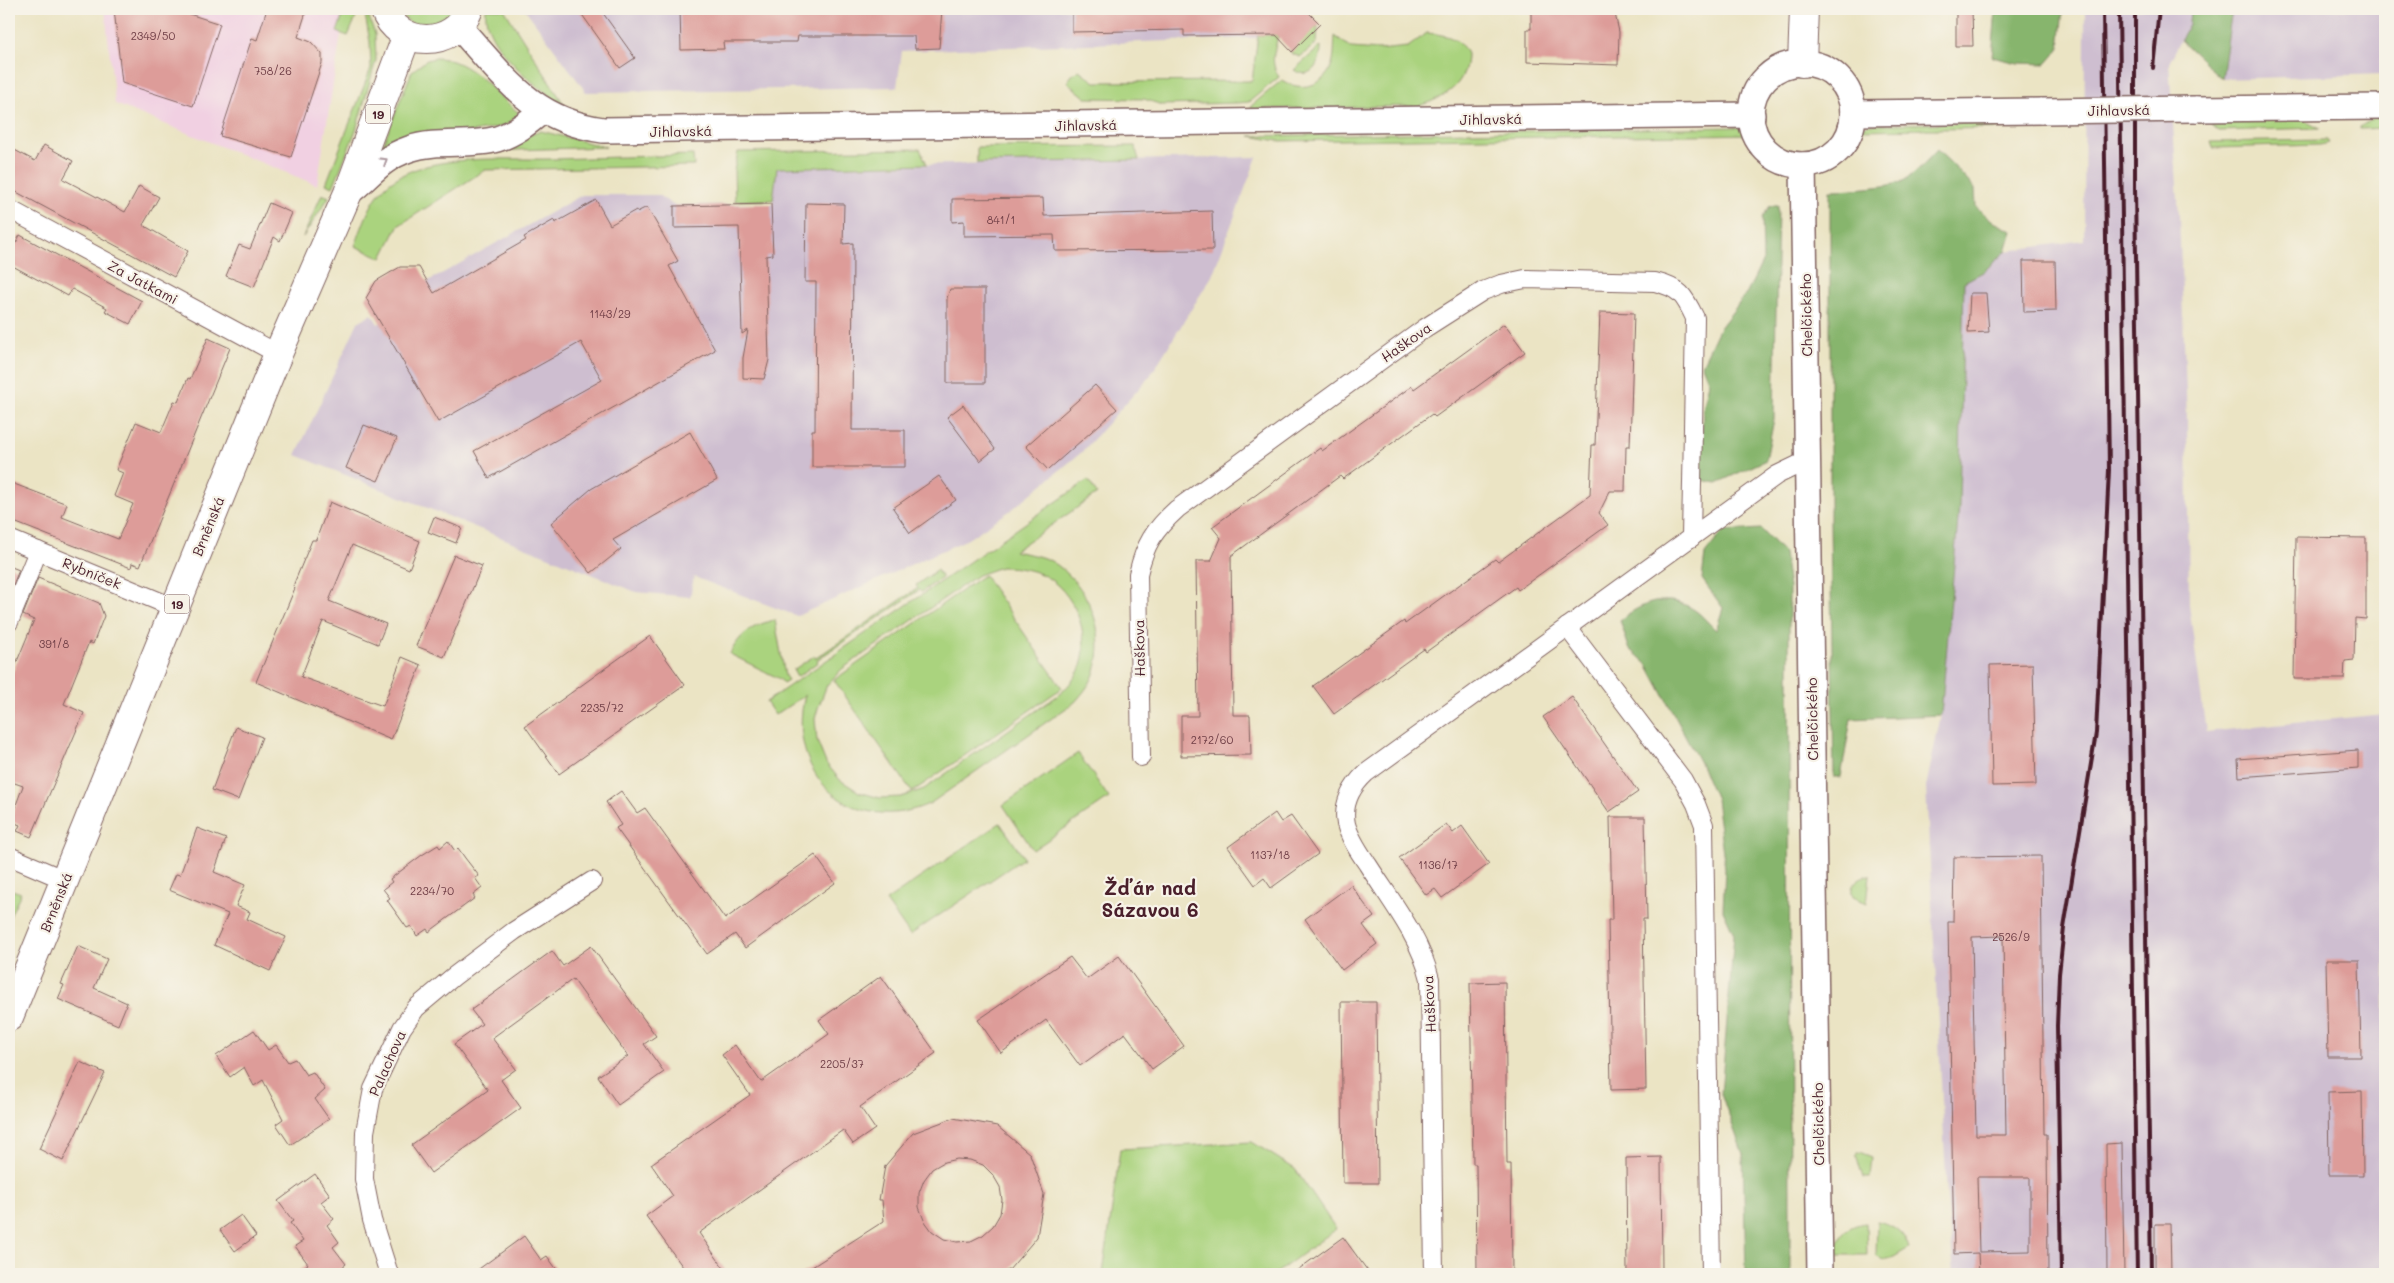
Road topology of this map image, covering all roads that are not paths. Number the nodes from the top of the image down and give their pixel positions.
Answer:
1 (384, 9) edge
2 (1804, 9) edge
3 (464, 18) edge
4 (407, 35) junction
5 (1802, 63) junction
6 (2385, 107) edge
7 (542, 111) junction
8 (1853, 113) junction
9 (1752, 115) junction
10 (1803, 165) junction
11 (348, 193) junction
12 (9, 209) edge
13 (278, 354) junction
14 (1808, 460) junction
15 (1691, 538) junction
16 (9, 539) edge
17 (38, 551) junction
18 (175, 608) junction
19 (9, 622) edge
20 (1567, 627) junction
21 (1141, 757) dead end
22 (9, 856) edge
23 (65, 880) junction
24 (592, 881) dead end
25 (9, 1017) edge
26 (389, 1274) edge
27 (1434, 1274) edge
28 (1711, 1274) edge
29 (1820, 1274) edge

1 - 4 main road
2 - 5 main road
3 - 4 main road
3 - 7 main road, Jihlavská
4 - 11 main road, Brněnská / 19
5 - 8 main road
5 - 9 main road
6 - 8 main road, Jihlavská, bridge
7 - 9 main road, Jihlavská
11 -> 7 main road
8 - 10 main road
9 - 10 main road
10 - 14 main road, Chelčického
11 - 13 main road, Brněnská / 19
12 - 13 street, Za Jatkami
13 - 18 main road, Brněnská / 19
14 - 15 street, Haškova
14 - 29 main road, Chelčického
15 - 20 street, Haškova
15 - 21 street, Haškova
16 - 17 street, Rybníček
17 - 18 street, Rybníček
17 - 19 street
18 - 23 main road, Brněnská / 19
20 - 27 street, Haškova
20 - 28 street
22 - 23 street
23 - 25 main road, Brněnská / 19
24 - 26 street, Palachova

